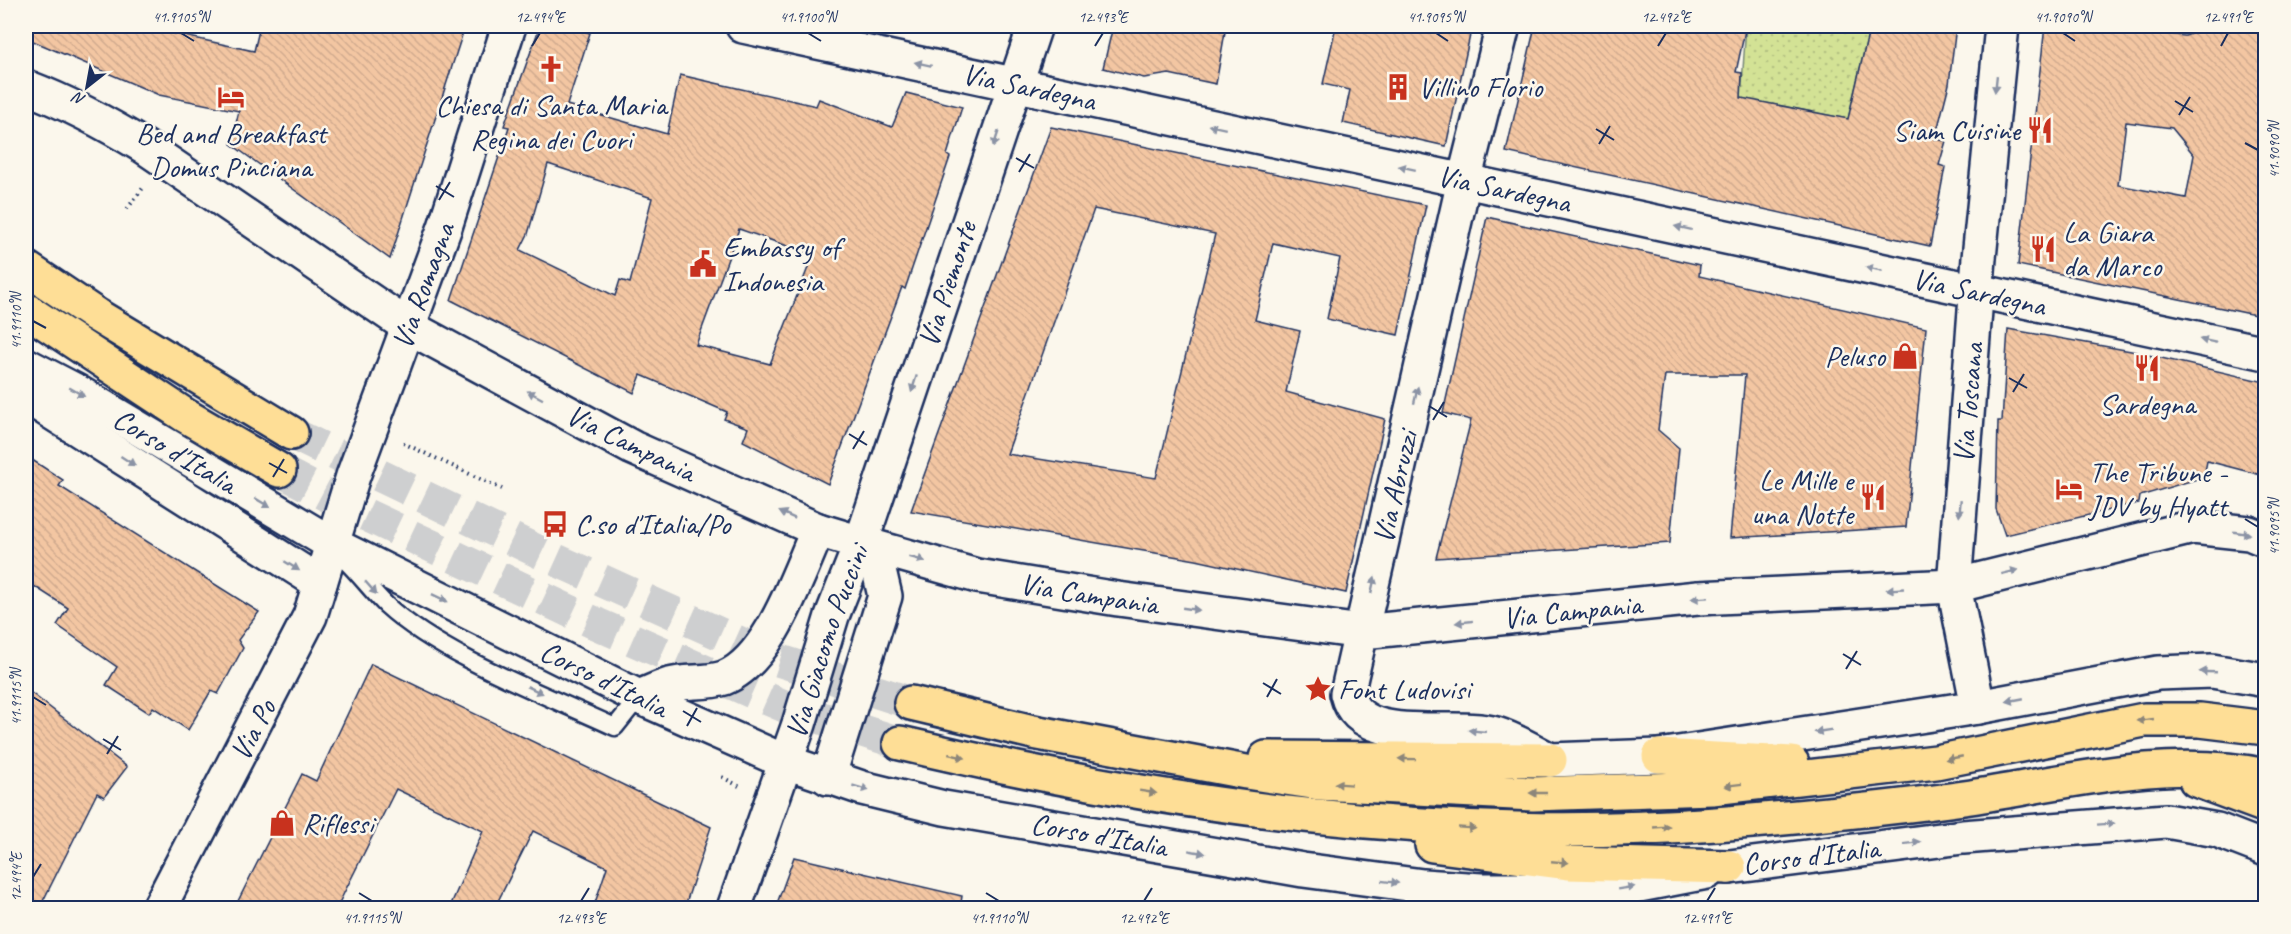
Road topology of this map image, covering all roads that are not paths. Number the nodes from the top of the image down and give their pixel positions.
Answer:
1 (509, 26) edge
2 (743, 26) edge
3 (1035, 26) edge
4 (1503, 26) edge
5 (2002, 26) edge
6 (1014, 84) junction
7 (26, 87) edge
8 (1464, 181) junction
9 (26, 268) edge
10 (1977, 291) junction
11 (26, 312) edge
12 (409, 327) junction
13 (2265, 353) edge
14 (26, 365) edge
15 (26, 396) edge
16 (291, 433) tunnel mouth
17 (279, 470) tunnel mouth
18 (818, 530) junction
19 (2265, 540) edge
20 (861, 543) junction
21 (332, 544) junction
22 (320, 584) junction
23 (1953, 586) junction
24 (1362, 632) junction
25 (2265, 680) edge
26 (639, 697) junction
27 (911, 703) tunnel mouth
28 (1978, 707) junction
29 (2265, 728) edge
30 (900, 743) tunnel mouth
31 (1659, 756) junction
32 (1172, 757) junction
33 (1550, 760) junction
34 (786, 762) junction
35 (1874, 767) junction
36 (2162, 770) junction
37 (2265, 776) edge
38 (828, 778) junction
39 (2265, 806) edge
40 (1317, 818) junction
41 (2265, 849) edge
42 (1729, 867) junction
43 (159, 909) edge
44 (734, 909) edge

1 - 12 street, Via Romagna
6 -> 2 street, Via Sardegna
3 - 6 street, Via Piemonte
4 - 8 street, Via Abruzzi
5 -> 10 street, Via Toscana
8 -> 6 street, Via Sardegna
6 -> 20 street, Via Piemonte
7 - 12 street, Via Campania
10 -> 8 street, Via Sardegna
24 -> 8 street, Via Abruzzi
9 - 16 main road
13 -> 10 street, Via Sardegna
10 -> 23 street, Via Toscana
11 - 17 main road, Corso d'Italia
18 -> 12 street, Via Campania
12 - 21 street, Via Romagna
14 -> 21 street, Corso d'Italia
15 -> 22 street, Corso d'Italia
18 - 20 street, Via Campania
18 - 26 street
23 -> 19 street, Via Campania
20 -> 24 street, Via Campania
20 - 34 street, Via Giacomo Puccini
20 - 38 street, Via Giacomo Puccini
21 - 22 street, Via Po
21 -> 26 street, Corso d'Italia
22 - 43 street, Via Po
23 -> 24 street, Via Campania
23 - 28 street, Via Toscana
33 -> 24 street, Via Abruzzi
25 -> 28 street
26 - 34 street, Corso d'Italia
27 - 32 main road
28 -> 31 street
29 -> 35 main road
30 -> 40 main road, Corso d'Italia
31 - 33 street
31 - 35 main road
33 -> 32 main road
35 -> 32 main road
34 - 38 street, Corso d'Italia
34 - 44 street, Via Giacomo Puccini
36 - 37 main road, Corso d'Italia
36 - 39 main road
40 -> 36 main road, Corso d'Italia
38 -> 42 street, Corso d'Italia
40 -> 42 main road
42 -> 41 street, Corso d'Italia

